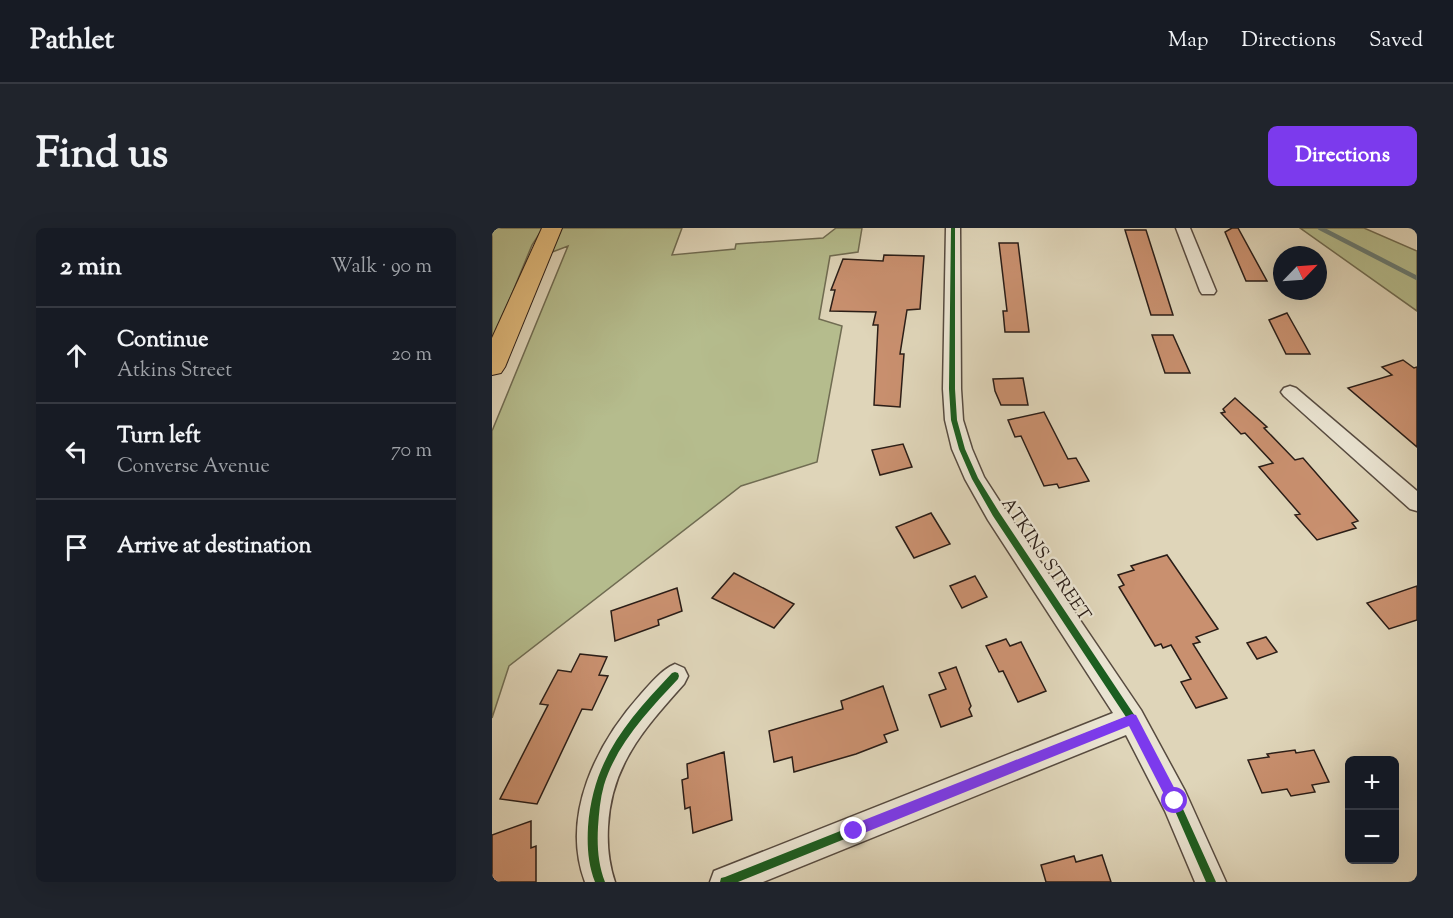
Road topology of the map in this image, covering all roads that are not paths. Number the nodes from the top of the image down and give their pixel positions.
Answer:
1 (552, 228) edge
2 (953, 228) edge
3 (1183, 228) edge
4 (1208, 291) dead end
5 (492, 367) edge
6 (1290, 393) dead end
7 (1417, 503) edge
8 (675, 676) dead end
9 (1132, 719) junction
10 (600, 882) edge
11 (725, 882) edge
12 (1211, 882) edge

1 - 5 highway
2 - 9 street, ATKINS STREET
3 - 4 street
6 - 7 street
8 - 10 street
9 - 11 street
9 - 12 street, ATKINS STREET

